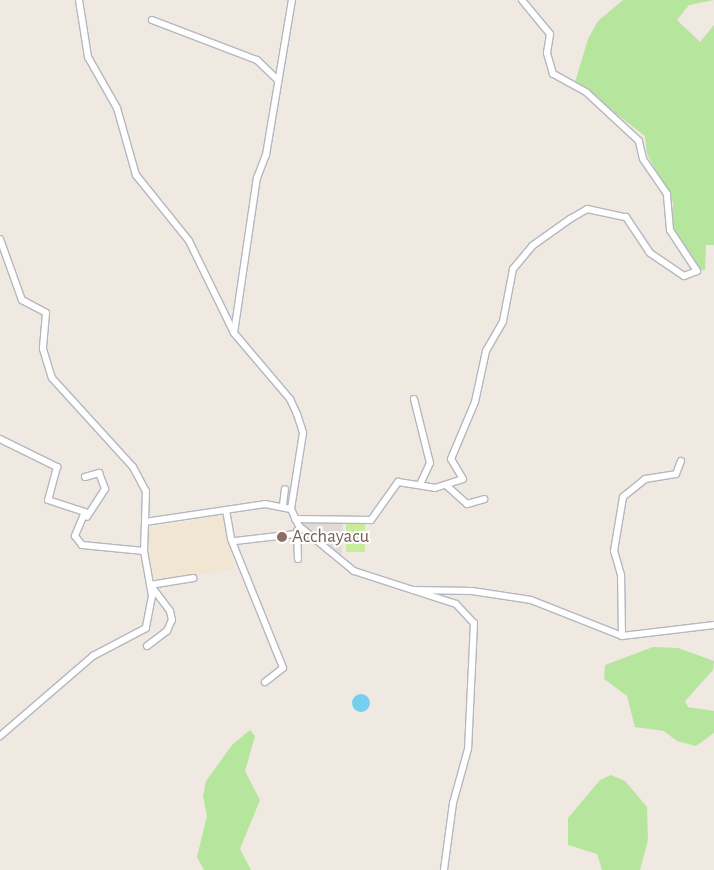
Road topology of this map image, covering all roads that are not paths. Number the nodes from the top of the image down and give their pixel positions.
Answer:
1 (79, 0) edge
2 (292, 0) edge
3 (522, 0) edge
4 (152, 20) dead end
5 (278, 80) junction
6 (0, 239) edge
7 (234, 333) junction
8 (414, 400) dead end
9 (0, 439) edge
10 (681, 462) dead end
11 (85, 477) dead end
12 (420, 484) junction
13 (447, 486) junction
14 (285, 489) dead end
15 (484, 499) dead end
16 (283, 504) junction
17 (291, 509) junction
18 (226, 510) junction
19 (87, 517) junction
20 (295, 519) junction
21 (145, 522) junction
22 (299, 526) junction
23 (296, 534) junction
24 (234, 541) dead end
25 (144, 551) junction
26 (298, 559) dead end
27 (193, 578) dead end
28 (150, 585) junction
29 (412, 590) junction
30 (714, 625) edge
31 (622, 636) junction
32 (147, 646) dead end
33 (265, 682) dead end
34 (0, 736) edge
35 (444, 870) edge

1 - 7 street
2 - 5 street
3 - 13 street
4 - 5 street
5 - 7 street
6 - 21 street
7 - 17 street
8 - 12 street
9 - 19 street
10 - 31 street
11 - 19 street
12 - 13 street
12 - 20 street
13 - 15 street
14 - 16 street
16 - 17 street
16 - 18 street
17 - 20 street
18 - 21 street
18 - 33 street
19 - 25 street
20 - 22 street
21 - 25 street
22 - 23 street
22 - 29 street
23 - 24 street
23 - 26 street
25 - 28 street
27 - 28 street
28 - 32 street
28 - 34 street
29 - 31 street
29 - 35 street
30 - 31 street

